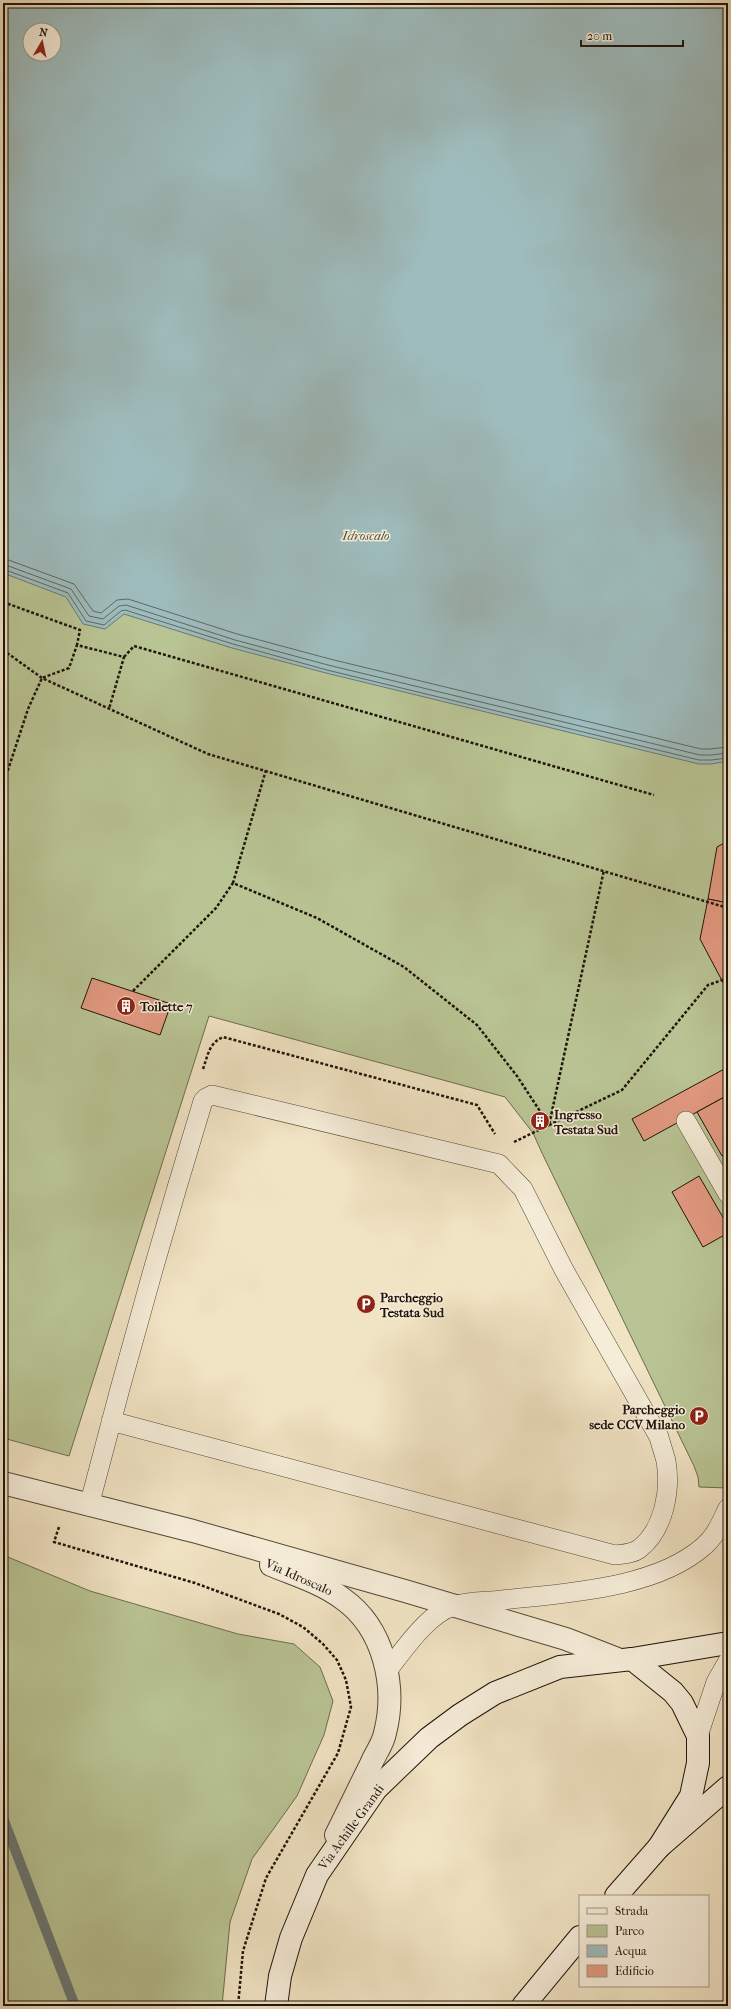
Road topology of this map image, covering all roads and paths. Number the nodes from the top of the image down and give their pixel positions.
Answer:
1 (3, 602) edge
2 (77, 645) junction
3 (3, 650) edge
4 (124, 658) junction
5 (42, 678) junction
6 (110, 709) junction
7 (266, 770) junction
8 (3, 784) edge
9 (654, 795) dead end
10 (604, 870) junction
11 (233, 883) junction
12 (728, 908) edge
13 (728, 978) edge
14 (133, 991) dead end
15 (201, 1076) dead end
16 (686, 1121) dead end
17 (549, 1125) junction
18 (496, 1135) dead end
19 (509, 1144) dead end
20 (728, 1194) edge
21 (110, 1421) junction
22 (3, 1484) edge
23 (67, 1500) junction
24 (89, 1506) junction
25 (728, 1508) edge
26 (193, 1531) junction
27 (453, 1606) junction
28 (728, 1643) edge
29 (626, 1659) junction
30 (728, 1661) edge
31 (387, 1670) junction
32 (698, 1736) junction
33 (728, 1787) edge
34 (659, 1847) junction
35 (317, 1875) junction
36 (617, 1895) edge
37 (579, 1938) edge
38 (238, 2006) edge
39 (276, 2006) edge
40 (523, 2006) edge

1 - 2 path
2 - 4 path
2 - 5 path
3 - 5 path
4 - 6 path
4 - 9 path
5 - 6 path
5 - 8 path
6 - 7 path
7 - 10 path
7 - 11 path
10 - 12 path
10 - 17 path
11 - 14 path
11 - 17 path
13 - 17 path
15 - 18 path
16 - 20 lane
17 - 19 path
21 - 21 lane
21 - 24 lane
22 - 23 street, Via Idroscalo
23 - 24 street, Via Idroscalo
23 - 38 path
24 - 26 street, Via Idroscalo
25 - 27 lane
26 - 27 street, Via Idroscalo
26 - 31 street, Via Idroscalo
27 - 29 street, Via Idroscalo
27 - 31 lane
28 - 29 street, Via Achille Grandi
29 - 32 street
29 - 35 street, Via Achille Grandi
30 - 32 lane
31 - 35 street, Via Idroscalo
32 - 34 street
33 - 34 street
34 - 36 street
35 - 39 street, Via Achille Grandi
37 - 40 street

